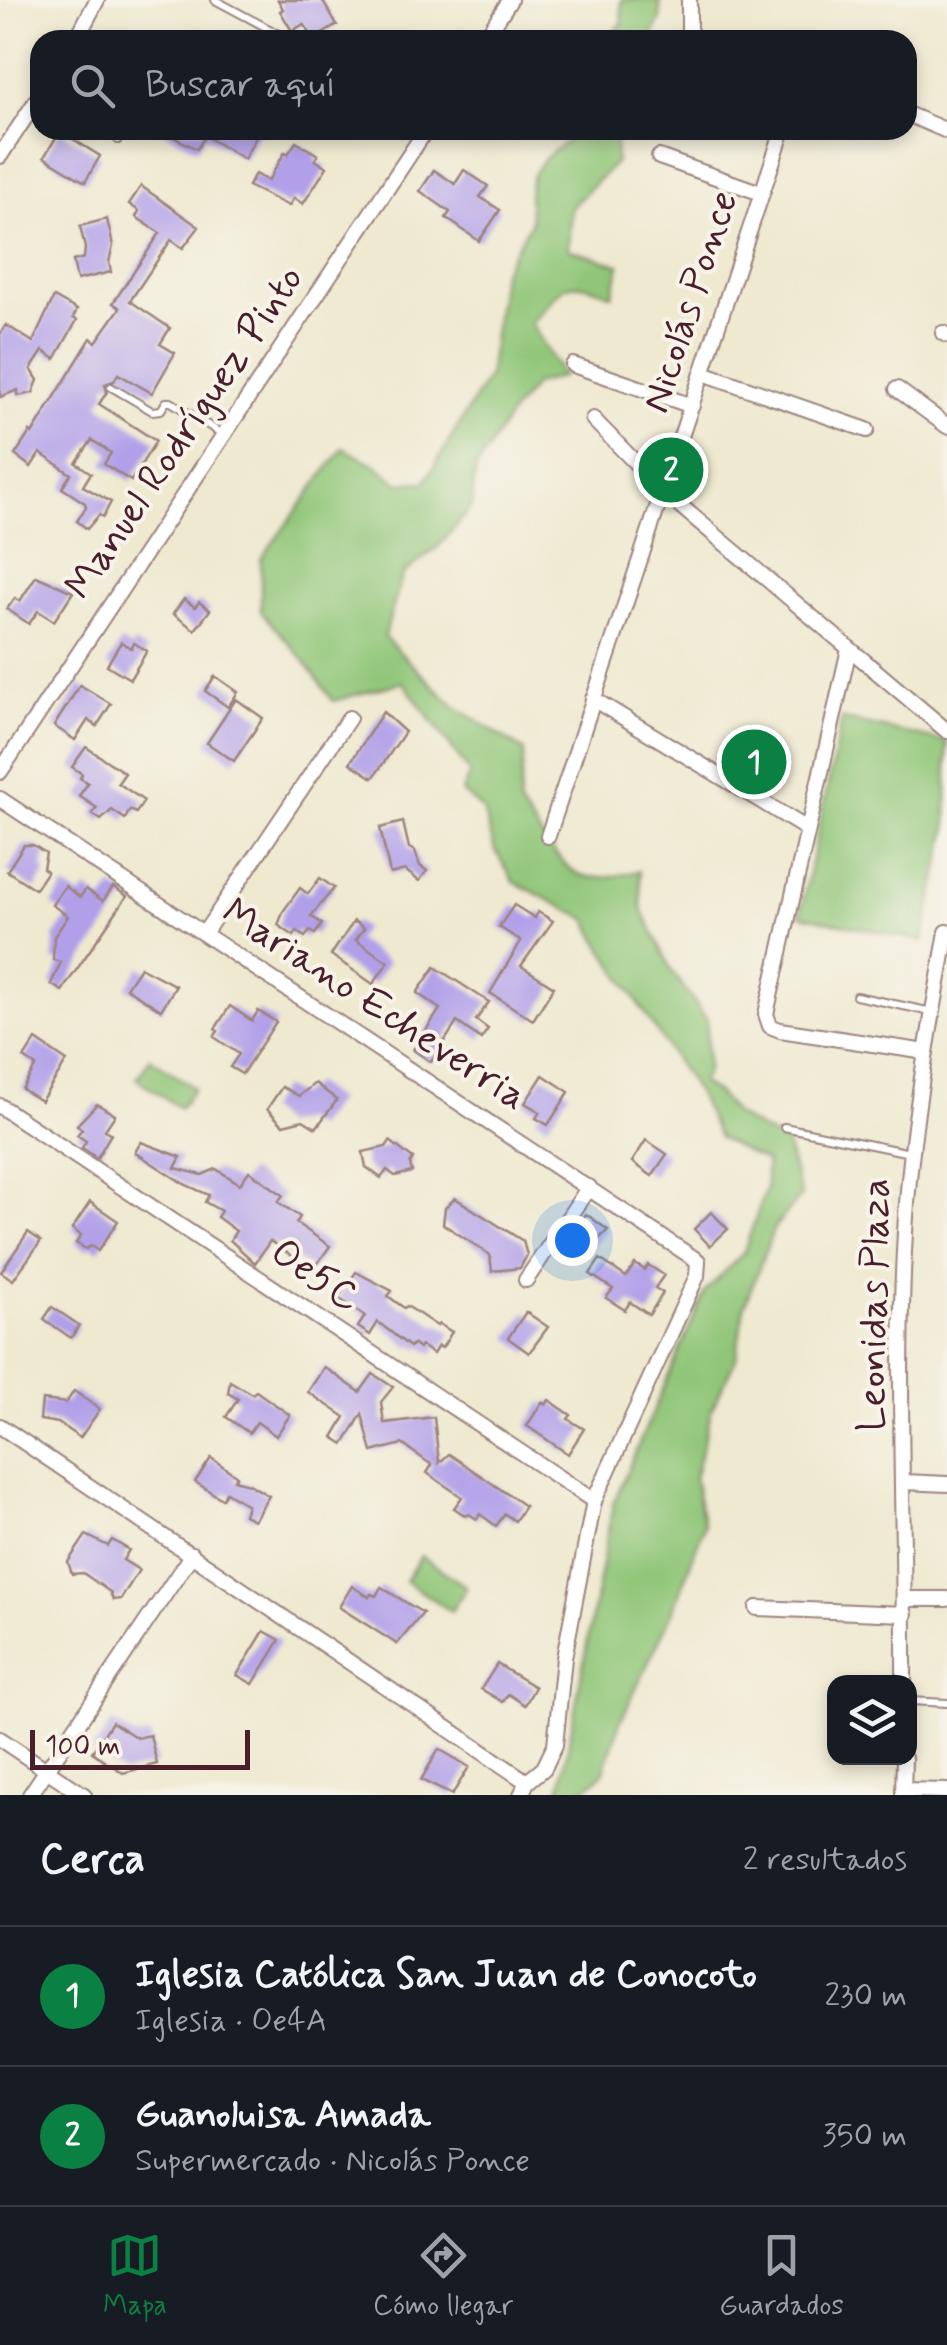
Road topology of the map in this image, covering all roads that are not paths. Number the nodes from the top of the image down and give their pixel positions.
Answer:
1 (97, 0) edge
2 (216, 0) edge
3 (510, 0) edge
4 (690, 0) edge
5 (81, 30) edge
6 (271, 30) edge
7 (490, 30) edge
8 (689, 30) edge
9 (30, 110) edge
10 (917, 118) edge
11 (947, 131) edge
12 (419, 140) edge
13 (780, 140) edge
14 (0, 156) edge
15 (659, 157) dead end
16 (761, 193) junction
17 (573, 365) dead end
18 (704, 373) junction
19 (111, 388) dead end
20 (896, 389) dead end
21 (692, 406) junction
22 (593, 419) dead end
23 (947, 426) edge
24 (867, 430) dead end
25 (223, 435) junction
26 (664, 492) junction
27 (849, 649) junction
28 (593, 700) junction
29 (348, 718) dead end
30 (947, 731) edge
31 (0, 772) edge
32 (0, 799) edge
33 (807, 829) junction
34 (548, 836) dead end
35 (205, 932) junction
36 (947, 932) edge
37 (856, 996) dead end
38 (933, 1012) junction
39 (926, 1052) junction
40 (0, 1106) edge
41 (784, 1127) dead end
42 (912, 1153) junction
43 (589, 1186) junction
44 (526, 1280) dead end
45 (0, 1426) edge
46 (904, 1482) junction
47 (947, 1484) edge
48 (594, 1501) junction
49 (192, 1554) junction
50 (947, 1599) edge
51 (904, 1607) junction
52 (757, 1608) dead end
53 (904, 1675) edge
54 (917, 1701) edge
55 (947, 1704) edge
56 (0, 1739) edge
57 (904, 1765) edge
58 (46, 1770) junction
59 (524, 1788) edge
60 (947, 1791) edge
61 (903, 1793) edge
62 (30, 1795) edge
63 (84, 1795) edge

1 - 5 street
2 - 6 lane
3 - 7 street
4 - 8 street
9 - 14 street
10 - 11 street
12 - 25 street, Manuel Rodríguez Pinto
13 - 16 street, Nicolás Ponce
15 - 16 street
16 - 18 street, Nicolás Ponce
17 - 21 street
18 - 21 street, Nicolás Ponce
18 - 24 street
19 - 25 lane
20 - 23 street
21 - 26 street, Nicolás Ponce
22 - 26 street
25 - 31 street, Manuel Rodríguez Pinto
26 - 27 street
26 - 28 street, Nicolás Ponce
27 - 30 street
27 - 33 street
28 - 33 street
28 - 34 street, Nicolás Ponce
29 - 35 street
32 - 35 street, Mariano Echeverria
33 - 39 street
35 - 43 street, Mariano Echeverria
36 - 38 street, Leonidas Plaza
37 - 38 lane
38 - 39 street, Leonidas Plaza
39 - 42 street, Leonidas Plaza
40 - 48 street, Oe5C
41 - 42 lane
42 - 46 street, Leonidas Plaza
43 - 44 street
43 - 48 street, Mariano Echeverria
45 - 49 street
46 - 47 street
46 - 51 street, Leonidas Plaza
48 - 59 street
49 - 58 street
49 - 59 street
50 - 51 street
51 - 52 street
51 - 53 street, Leonidas Plaza
54 - 55 lane
56 - 58 street
57 - 61 street
58 - 62 street
58 - 63 street
60 - 61 street

